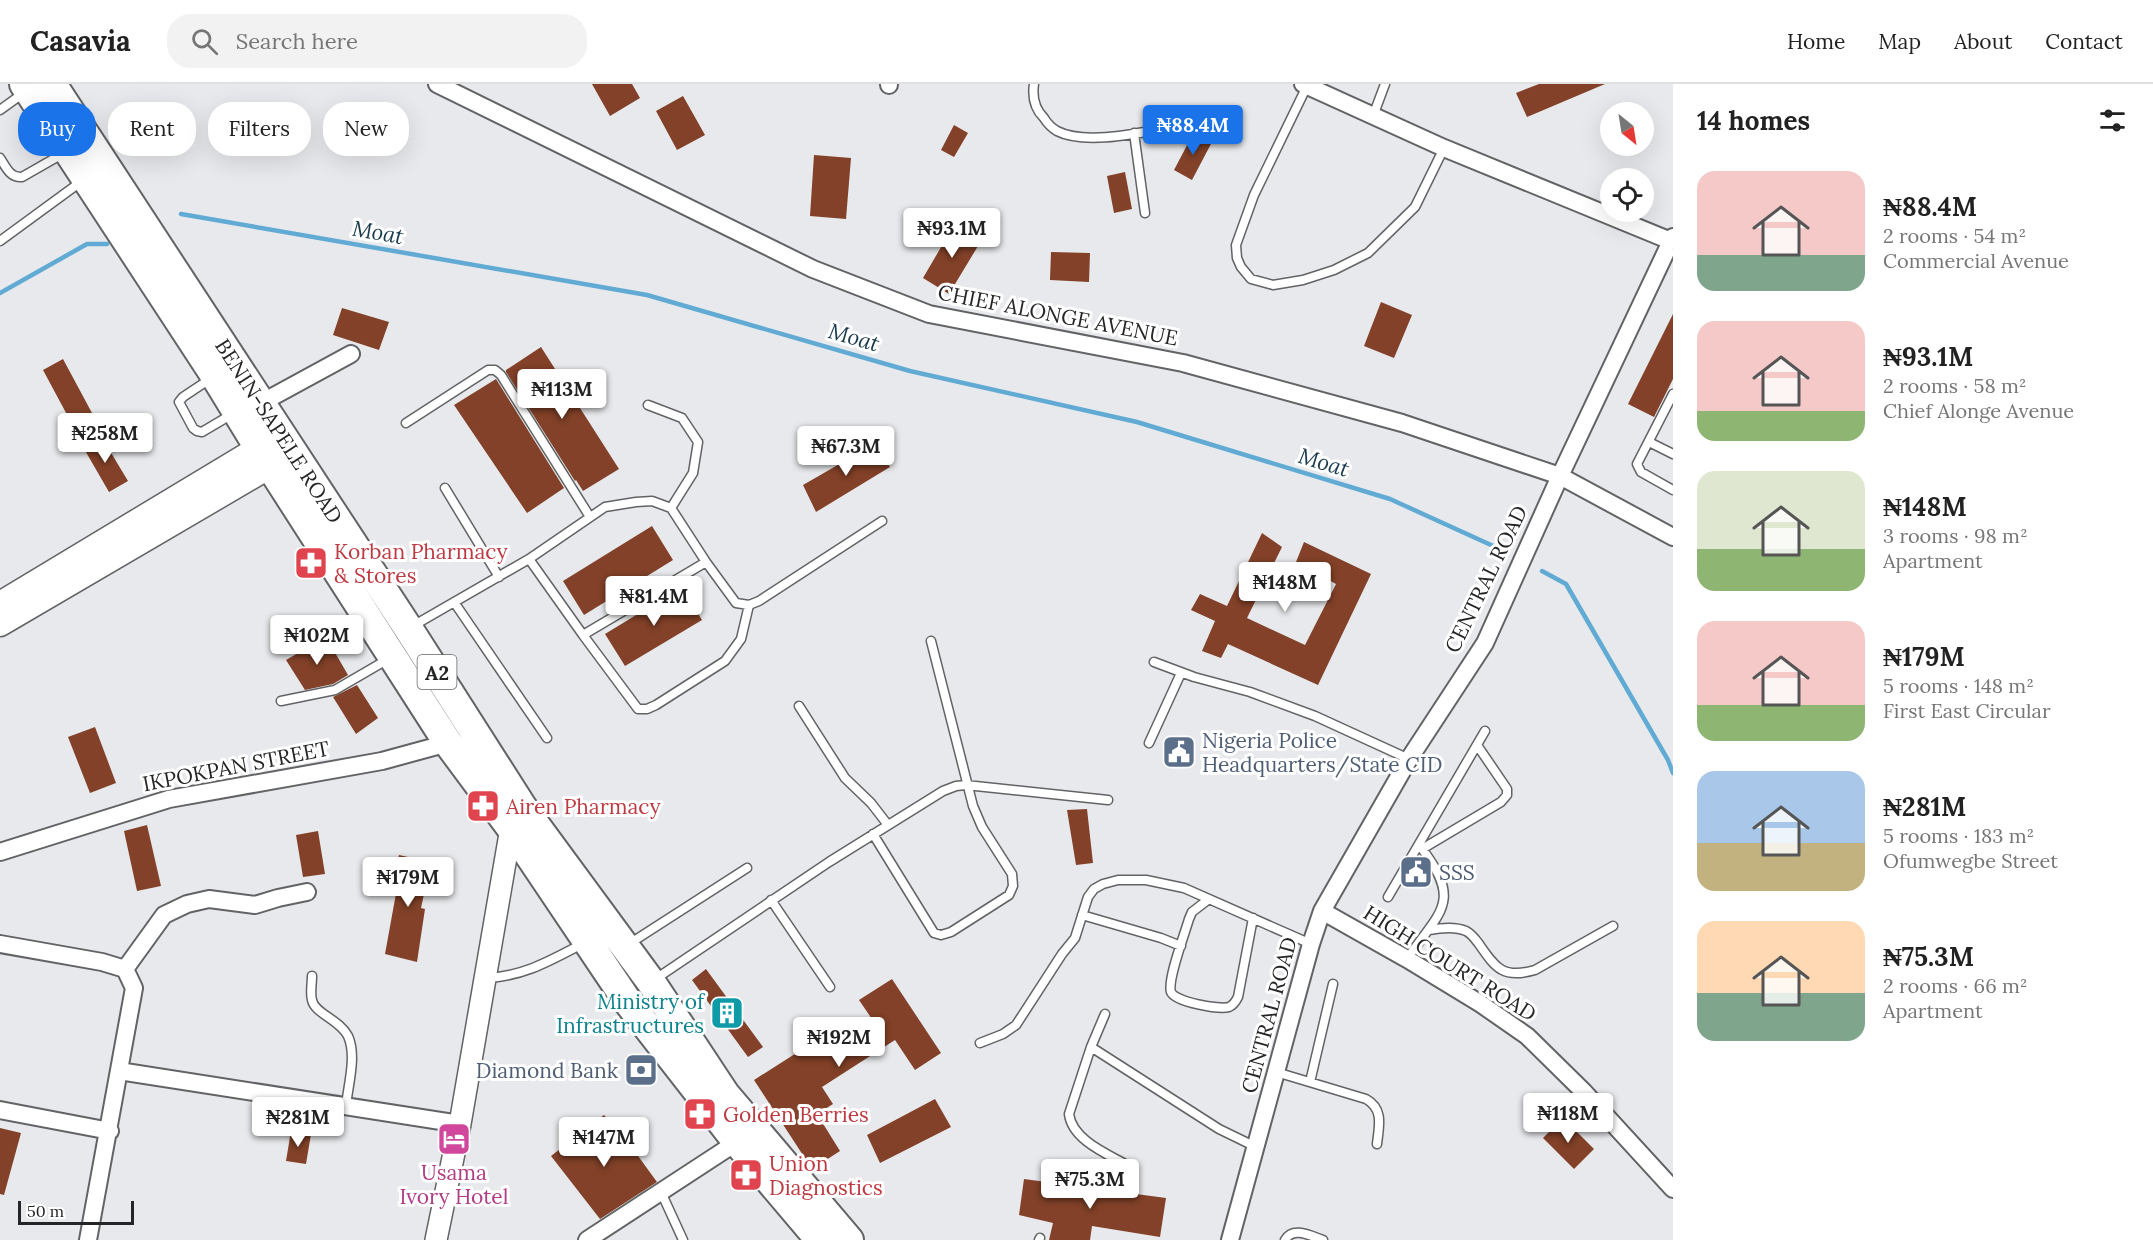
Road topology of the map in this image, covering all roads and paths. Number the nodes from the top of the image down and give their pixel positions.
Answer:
1 (437, 84) edge
2 (1034, 84) edge
3 (1385, 84) edge
4 (1305, 85) edge
5 (34, 86) edge
6 (42, 102) edge
7 (0, 110) edge
8 (1373, 116) junction
9 (1185, 125) dead end
10 (1134, 133) junction
11 (1444, 148) junction
12 (58, 156) edge
13 (72, 156) edge
14 (0, 158) edge
15 (87, 178) junction
16 (1145, 213) dead end
17 (1672, 239) edge
18 (0, 240) edge
19 (351, 354) dead end
20 (215, 376) junction
21 (1673, 394) edge
22 (648, 405) dead end
23 (249, 407) junction
24 (406, 423) dead end
25 (1649, 442) junction
26 (1673, 454) edge
27 (265, 457) junction
28 (1560, 476) junction
29 (445, 488) dead end
30 (1673, 490) edge
31 (671, 508) junction
32 (590, 517) junction
33 (882, 521) dead end
34 (1673, 537) edge
35 (529, 559) junction
36 (706, 562) junction
37 (499, 577) junction
38 (454, 602) junction
39 (0, 604) edge
40 (749, 605) junction
41 (0, 624) edge
42 (583, 635) junction
43 (396, 640) junction
44 (931, 641) dead end
45 (1154, 662) dead end
46 (1181, 673) junction
47 (281, 701) dead end
48 (800, 706) dead end
49 (1485, 731) dead end
50 (547, 738) dead end
51 (448, 743) junction
52 (1149, 743) dead end
53 (1477, 745) junction
54 (1409, 759) junction
55 (966, 785) junction
56 (1108, 800) dead end
57 (517, 818) junction
58 (888, 825) junction
59 (873, 834) junction
60 (1421, 846) junction
61 (0, 852) edge
62 (747, 868) dead end
63 (307, 892) dead end
64 (1388, 897) dead end
65 (1209, 899) junction
66 (771, 900) junction
67 (1322, 911) junction
68 (1082, 915) junction
69 (1253, 918) junction
70 (1613, 926) dead end
71 (1429, 930) junction
72 (587, 941) junction
73 (0, 944) edge
74 (1311, 944) junction
75 (1181, 946) junction
76 (626, 947) junction
77 (1407, 959) junction
78 (125, 969) junction
79 (312, 976) dead end
80 (485, 978) junction
81 (651, 982) junction
82 (1334, 984) dead end
83 (830, 987) dead end
84 (1105, 1014) dead end
85 (980, 1043) dead end
86 (1091, 1047) junction
87 (119, 1071) junction
88 (1276, 1072) junction
89 (1310, 1082) junction
90 (346, 1106) junction
91 (0, 1110) edge
92 (460, 1124) junction
93 (110, 1131) junction
94 (737, 1143) junction
95 (1377, 1143) dead end
96 (1256, 1147) junction
97 (1125, 1164) dead end
98 (1673, 1189) edge
99 (661, 1192) junction
100 (88, 1240) edge
101 (436, 1240) edge
102 (587, 1240) edge
103 (683, 1240) edge
104 (820, 1240) edge
105 (849, 1240) edge
106 (1230, 1240) edge
107 (1285, 1240) edge
108 (1323, 1240) edge

1 - 28 street, CHIEF ALONGE AVENUE
2 - 10 lane
3 - 8 lane
4 - 8 street
4 - 11 lane
5 - 6 highway, BENIN-SAPELE ROAD / A2
5 - 7 lane
5 - 23 highway, BENIN-SAPELE ROAD / A2
8 - 11 street
9 - 10 lane
10 - 16 lane
11 - 17 street
12 - 14 lane
13 - 15 highway, BENIN-SAPELE ROAD / A2
15 - 18 lane
15 - 20 highway, BENIN-SAPELE ROAD / A2
17 - 28 street, CENTRAL ROAD
19 - 23 street
20 - 23 highway, BENIN-SAPELE ROAD / A2
20 - 23 lane
21 - 25 lane
22 - 31 lane
23 - 27 highway, BENIN-SAPELE ROAD / A2
23 - 43 highway, BENIN-SAPELE ROAD / A2
24 - 32 lane
25 - 26 lane
25 - 30 lane
27 - 39 main road
27 - 41 main road
27 - 43 highway, BENIN-SAPELE ROAD / A2
28 - 34 street, CHIEF ALONGE AVENUE
28 - 54 street, CENTRAL ROAD
29 - 37 lane
31 - 32 lane
31 - 36 lane
32 - 35 lane
33 - 40 lane
35 - 37 lane
35 - 42 lane
36 - 40 lane
36 - 42 lane
37 - 38 lane
38 - 43 lane
38 - 50 lane
40 - 42 lane
43 - 47 lane
43 - 51 highway, BENIN-SAPELE ROAD / A2
43 - 57 highway, BENIN-SAPELE ROAD / A2
44 - 55 lane
45 - 46 lane
46 - 52 lane
46 - 54 lane
48 - 58 lane
49 - 53 lane
51 - 57 highway, BENIN-SAPELE ROAD / A2
51 - 61 street, IKPOKPAN STREET
53 - 60 lane
53 - 60 lane
54 - 67 street, CENTRAL ROAD
55 - 56 lane
55 - 58 lane
55 - 59 lane
57 - 72 highway, BENIN-SAPELE ROAD / A2
57 - 76 highway, BENIN-SAPELE ROAD / A2
57 - 80 street
58 - 59 lane
59 - 66 lane
60 - 64 lane
60 - 71 lane
62 - 76 lane
63 - 78 street
65 - 68 lane
65 - 69 lane
65 - 75 lane
66 - 81 lane
66 - 83 lane
67 - 74 street, CENTRAL ROAD
67 - 77 street, HIGH COURT ROAD
68 - 75 lane
68 - 85 lane
69 - 74 lane
69 - 75 lane
70 - 71 lane
71 - 77 lane
72 - 80 lane
72 - 94 highway, BENIN-SAPELE ROAD / A2
73 - 78 street
74 - 88 street, CENTRAL ROAD
76 - 81 highway, BENIN-SAPELE ROAD / A2
77 - 98 street, HIGH COURT ROAD
78 - 87 street
79 - 90 lane
80 - 92 street
81 - 105 highway, BENIN-SAPELE ROAD / A2
82 - 89 lane
84 - 86 lane
86 - 96 lane
86 - 97 lane
87 - 90 street
87 - 93 street
88 - 89 lane
88 - 96 street, CENTRAL ROAD
89 - 95 lane
90 - 92 street
91 - 93 street
92 - 101 street
93 - 100 street
94 - 99 street
94 - 104 highway, BENIN-SAPELE ROAD / A2
96 - 106 street, CENTRAL ROAD
99 - 102 street
99 - 103 lane
107 - 108 lane

